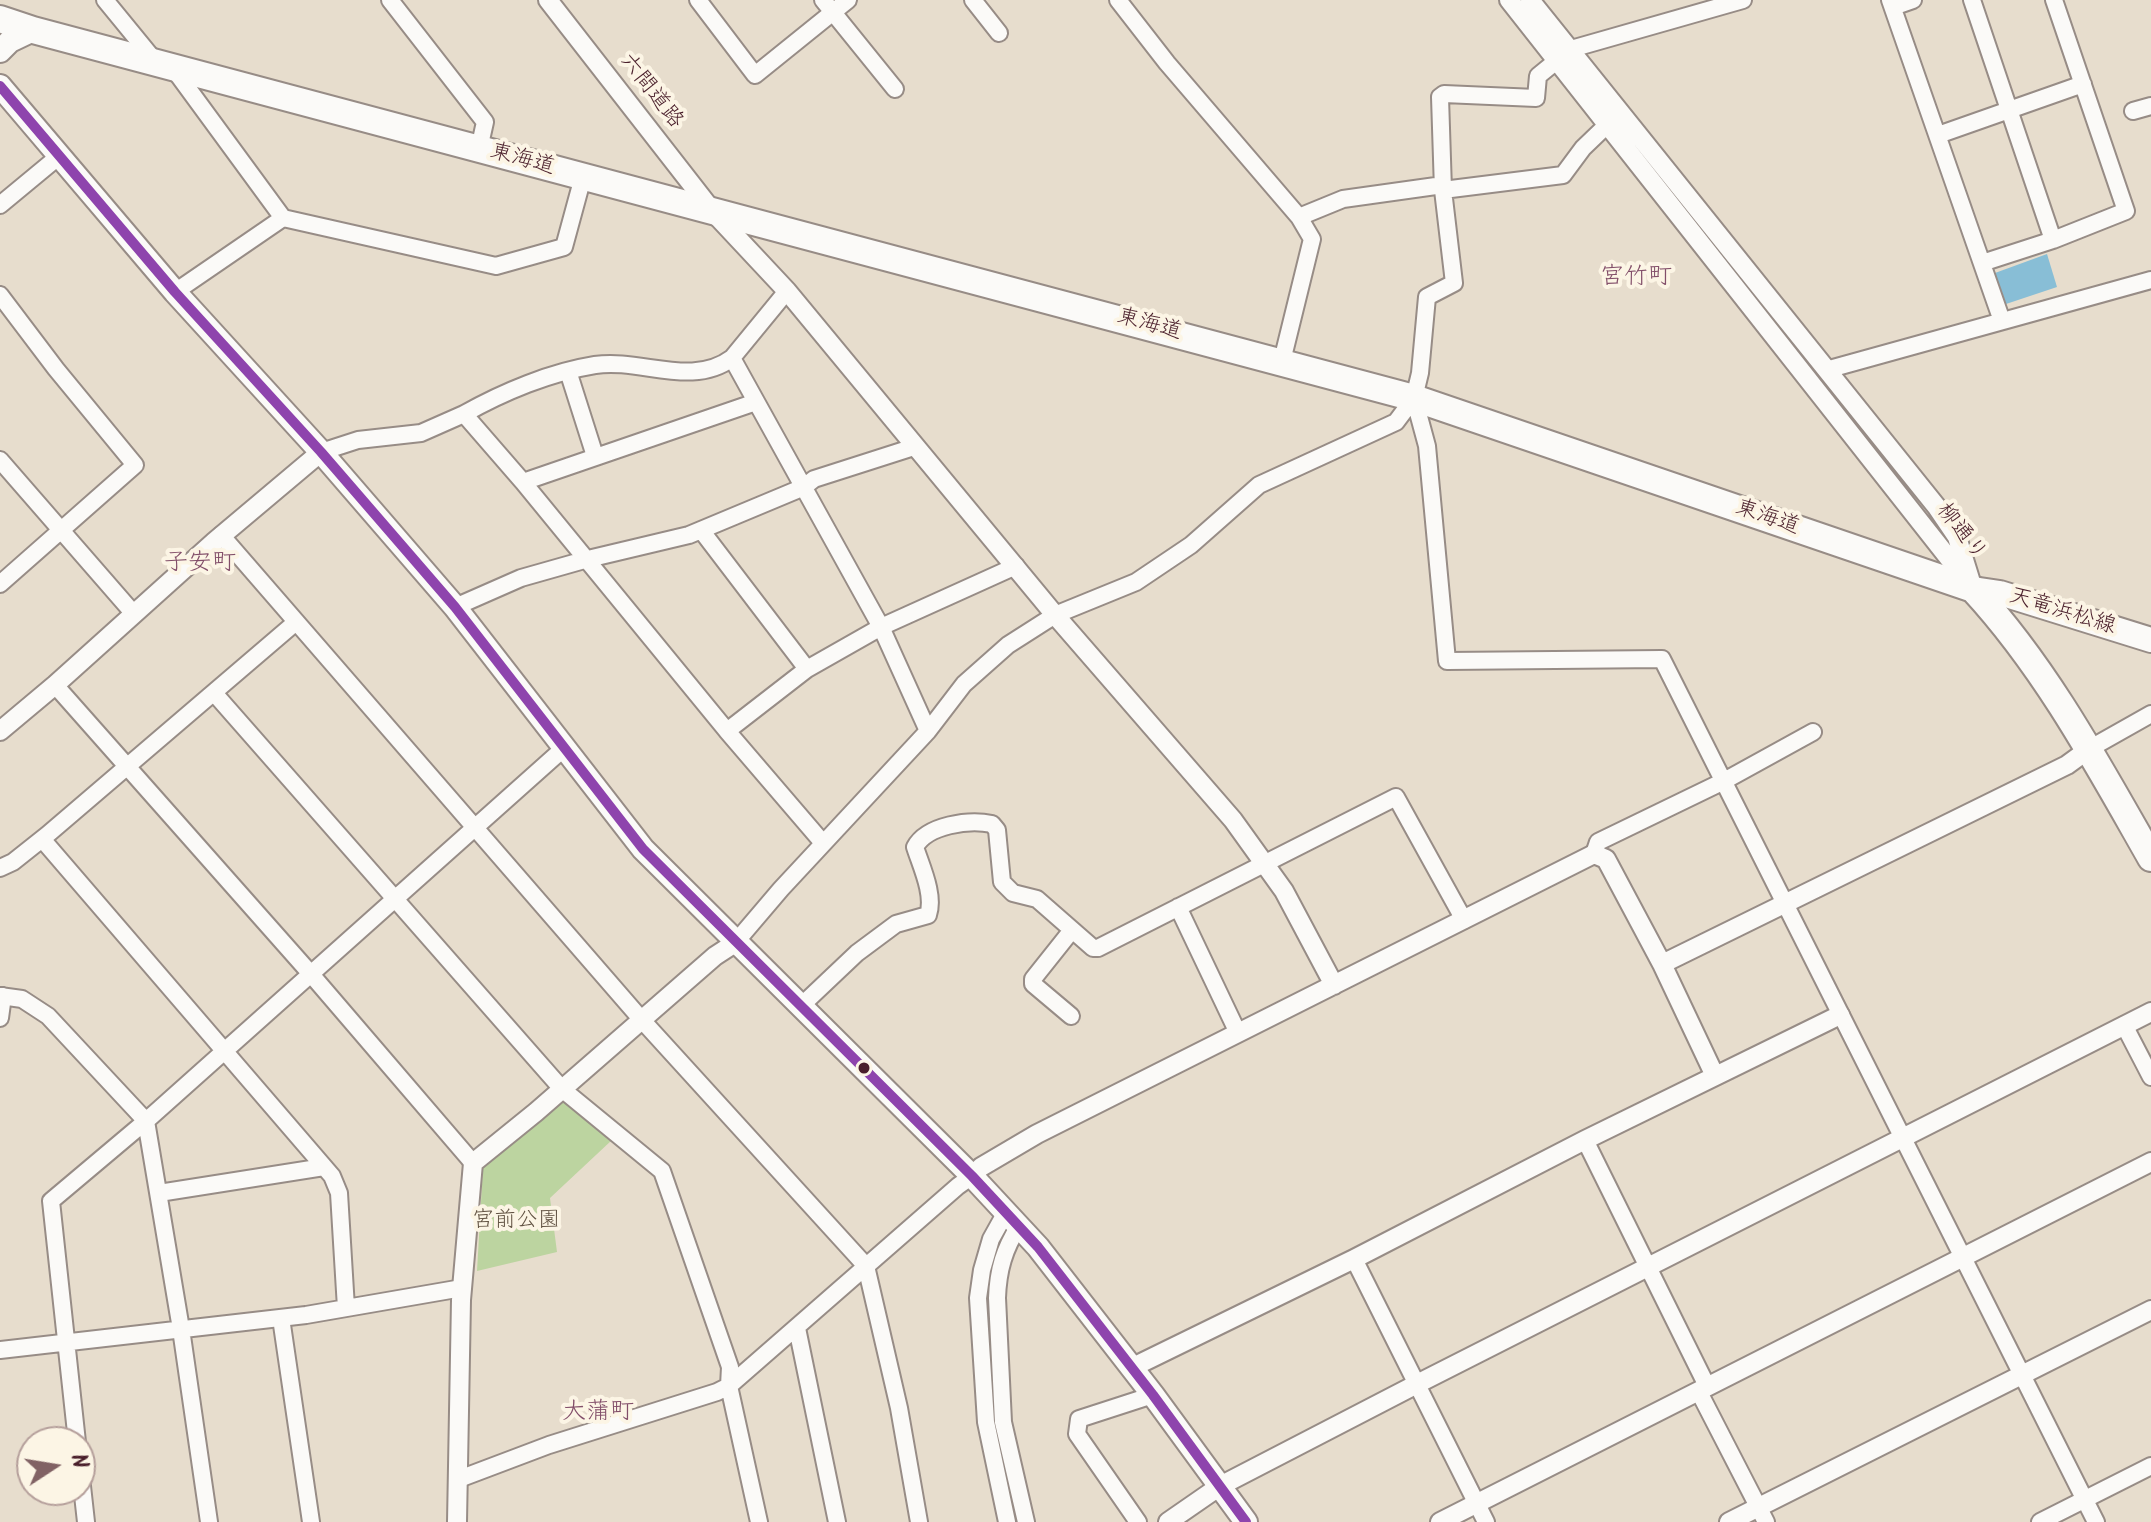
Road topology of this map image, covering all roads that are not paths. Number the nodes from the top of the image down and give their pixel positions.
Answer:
1 (105, 0) edge
2 (389, 0) edge
3 (548, 0) edge
4 (698, 0) edge
5 (848, 0) edge
6 (973, 0) edge
7 (1118, 0) edge
8 (1509, 0) edge
9 (1530, 0) edge
10 (1743, 0) edge
11 (1913, 0) edge
12 (1972, 0) edge
13 (2054, 0) edge
14 (1892, 4) edge
15 (827, 6) edge
16 (0, 19) edge
17 (33, 30) junction
18 (999, 33) dead end
19 (0, 51) edge
20 (1564, 55) junction
21 (164, 64) junction
22 (2083, 84) junction
23 (0, 86) edge
24 (895, 89) dead end
25 (2151, 106) edge
26 (2009, 110) junction
27 (2133, 111) dead end
28 (1608, 124) junction
29 (1938, 135) junction
30 (479, 149) junction
31 (58, 157) junction
32 (583, 177) junction
33 (1443, 187) junction
34 (0, 205) edge
35 (714, 213) junction
36 (1299, 217) junction
37 (283, 218) junction
38 (2053, 240) junction
39 (1982, 263) junction
40 (2151, 280) edge
41 (787, 291) junction
42 (175, 292) junction
43 (0, 295) edge
44 (2002, 321) junction
45 (732, 358) junction
46 (1282, 361) junction
47 (1826, 370) junction
48 (568, 371) junction
49 (1414, 398) junction
50 (756, 402) junction
51 (464, 414) junction
52 (914, 447) junction
53 (321, 452) junction
54 (595, 456) junction
55 (0, 460) edge
56 (523, 482) junction
57 (804, 487) junction
58 (701, 530) junction
59 (61, 531) junction
60 (221, 535) junction
61 (588, 559) junction
62 (1016, 566) junction
63 (0, 584) edge
64 (1973, 589) junction
65 (455, 607) junction
66 (134, 614) junction
67 (1055, 615) junction
68 (296, 622) junction
69 (881, 627) junction
70 (2151, 640) edge
71 (807, 669) junction
72 (55, 685) junction
73 (215, 694) junction
74 (2151, 714) edge
75 (0, 731) edge
76 (727, 731) junction
77 (928, 731) junction
78 (1813, 732) dead end
79 (563, 749) junction
80 (2089, 749) junction
81 (128, 767) junction
82 (1724, 781) junction
83 (476, 827) junction
84 (42, 839) junction
85 (823, 843) junction
86 (1594, 854) junction
87 (2151, 858) edge
88 (1266, 863) junction
89 (0, 868) edge
90 (395, 897) junction
91 (1786, 905) junction
92 (1178, 907) junction
93 (1464, 920) junction
94 (1072, 930) junction
95 (735, 943) junction
96 (1662, 964) junction
97 (310, 973) junction
98 (1334, 985) junction
99 (2, 996) edge
100 (801, 1006) junction
101 (2151, 1012) edge
102 (1840, 1015) junction
103 (1071, 1016) dead end
104 (0, 1018) edge
105 (641, 1019) junction
106 (2124, 1025) junction
107 (1238, 1033) junction
108 (224, 1050) junction
109 (1715, 1076) junction
110 (2151, 1077) edge
111 (562, 1089) junction
112 (146, 1121) junction
113 (1904, 1139) junction
114 (1585, 1140) junction
115 (2151, 1162) edge
116 (473, 1163) junction
117 (324, 1167) junction
118 (972, 1176) junction
119 (159, 1193) junction
120 (1013, 1219) junction
121 (1963, 1257) junction
122 (1354, 1259) junction
123 (866, 1266) junction
124 (1647, 1266) junction
125 (462, 1288) junction
126 (346, 1308) junction
127 (2151, 1310) edge
128 (281, 1318) junction
129 (797, 1328) junction
130 (181, 1329) junction
131 (65, 1342) junction
132 (0, 1350) edge
133 (1131, 1368) junction
134 (2024, 1375) junction
135 (1417, 1384) junction
136 (729, 1386) junction
137 (1703, 1389) junction
138 (1153, 1395) junction
139 (75, 1426) edge
140 (2151, 1466) edge
141 (459, 1479) junction
142 (1220, 1486) junction
143 (2085, 1499) junction
144 (1477, 1503) junction
145 (1762, 1515) edge
146 (209, 1522) edge
147 (311, 1522) edge
148 (457, 1522) edge
149 (759, 1522) edge
150 (837, 1522) edge
151 (919, 1522) edge
152 (1007, 1522) edge
153 (1026, 1522) edge
154 (1138, 1522) edge
155 (1168, 1522) edge
156 (1246, 1522) edge
157 (1440, 1522) edge
158 (1486, 1522) edge
159 (1729, 1522) edge
160 (2040, 1522) edge
161 (2096, 1522) edge

1 - 21 street
2 - 30 street
3 - 35 street, 六間道路
4 - 15 street
5 - 15 street
6 - 18 street
7 - 36 street
8 - 20 street, 柳通り
9 - 20 street, 柳通り
10 - 20 street
11 - 14 street
12 - 26 street
13 - 22 street
14 - 29 street
15 - 24 street
16 - 17 highway, 東海道
17 - 19 main road
17 - 21 highway, 東海道
20 - 28 street, 柳通り
20 - 33 street
20 - 47 street, 柳通り
21 - 30 highway, 東海道
21 - 37 street
22 - 26 street
22 - 38 street
23 - 31 main road
25 - 27 street
26 - 29 street
26 - 38 street
28 - 33 street
28 - 64 street, 柳通り
29 - 39 street
30 - 32 highway, 東海道
31 - 34 street
31 - 42 main road
32 - 35 highway, 東海道
32 - 37 street
33 - 36 street
33 - 49 street
35 - 41 street, 六間道路
35 - 46 highway, 東海道
36 - 46 street
37 - 42 street
38 - 39 street
39 - 44 street
40 - 44 street
41 - 45 street
41 - 52 street, 六間道路
42 - 53 main road
43 - 59 street
44 - 47 street
45 - 48 street
45 - 50 street
46 - 49 highway, 東海道
47 - 64 street, 柳通り
48 - 51 street
48 - 54 street
49 - 64 highway, 東海道
49 - 67 street
49 - 82 street
50 - 54 street
50 - 57 street
51 - 53 street
51 - 56 street
52 - 57 street
52 - 62 street, 六間道路
53 - 60 street
53 - 65 main road
54 - 56 street
55 - 59 street
56 - 61 street
57 - 58 street
57 - 69 street
58 - 61 street
58 - 71 street
59 - 63 street
59 - 66 street
60 - 66 street
60 - 68 street
61 - 65 street
61 - 76 street
62 - 67 street, 六間道路
62 - 69 street
64 - 70 main road, 天竜浜松線
64 - 80 highway
65 - 79 main road
66 - 72 street
67 - 77 street
67 - 88 street, 六間道路
68 - 73 street
68 - 83 street
69 - 71 street
69 - 77 street
71 - 76 street
72 - 75 street
72 - 81 street
73 - 81 street
73 - 90 street
74 - 80 street
76 - 85 street
77 - 85 street
78 - 82 street
79 - 83 street
79 - 95 main road
80 - 87 highway
80 - 91 street
81 - 84 street
81 - 97 street
82 - 86 street
82 - 91 street
83 - 90 street
83 - 105 street
84 - 89 street
84 - 108 street
85 - 95 street
86 - 93 street
86 - 96 street
88 - 92 street
88 - 93 street
88 - 98 street, 六間道路
90 - 97 street
90 - 111 street
91 - 96 street
91 - 102 street
92 - 94 street
92 - 107 street
93 - 98 street
94 - 100 street
94 - 103 street
95 - 100 main road
95 - 105 street
96 - 109 street
97 - 108 street
97 - 116 street
98 - 107 street
99 - 104 street
99 - 112 street
100 - 118 main road
101 - 106 street
102 - 109 street
102 - 113 street
105 - 111 street
105 - 123 street
106 - 110 street
106 - 113 street
107 - 118 street
108 - 112 street
108 - 117 street
109 - 114 street
111 - 116 street
111 - 136 street
112 - 119 street
112 - 131 street
113 - 121 street
113 - 124 street
114 - 122 street
114 - 124 street
115 - 121 street
116 - 125 street
117 - 119 street
117 - 126 street
118 - 120 main road
118 - 123 street
119 - 130 street
120 - 133 main road
120 - 152 street
120 - 153 street
121 - 134 street
121 - 137 street
122 - 133 street
122 - 135 street
123 - 129 street
123 - 151 street
124 - 135 street
124 - 137 street
125 - 126 street
125 - 141 street
126 - 128 street
127 - 134 street
128 - 130 street
128 - 147 street
129 - 136 street
129 - 150 street
130 - 131 street
130 - 146 street
131 - 132 street
131 - 139 street
133 - 138 main road
134 - 143 street
134 - 145 street
135 - 142 street
135 - 144 street
136 - 141 street
136 - 149 street
137 - 144 street
137 - 145 street
138 - 142 main road
138 - 154 street
140 - 143 street
141 - 148 street
142 - 155 street
142 - 156 main road
143 - 160 street
143 - 161 street
144 - 157 street
144 - 158 street
145 - 159 street

